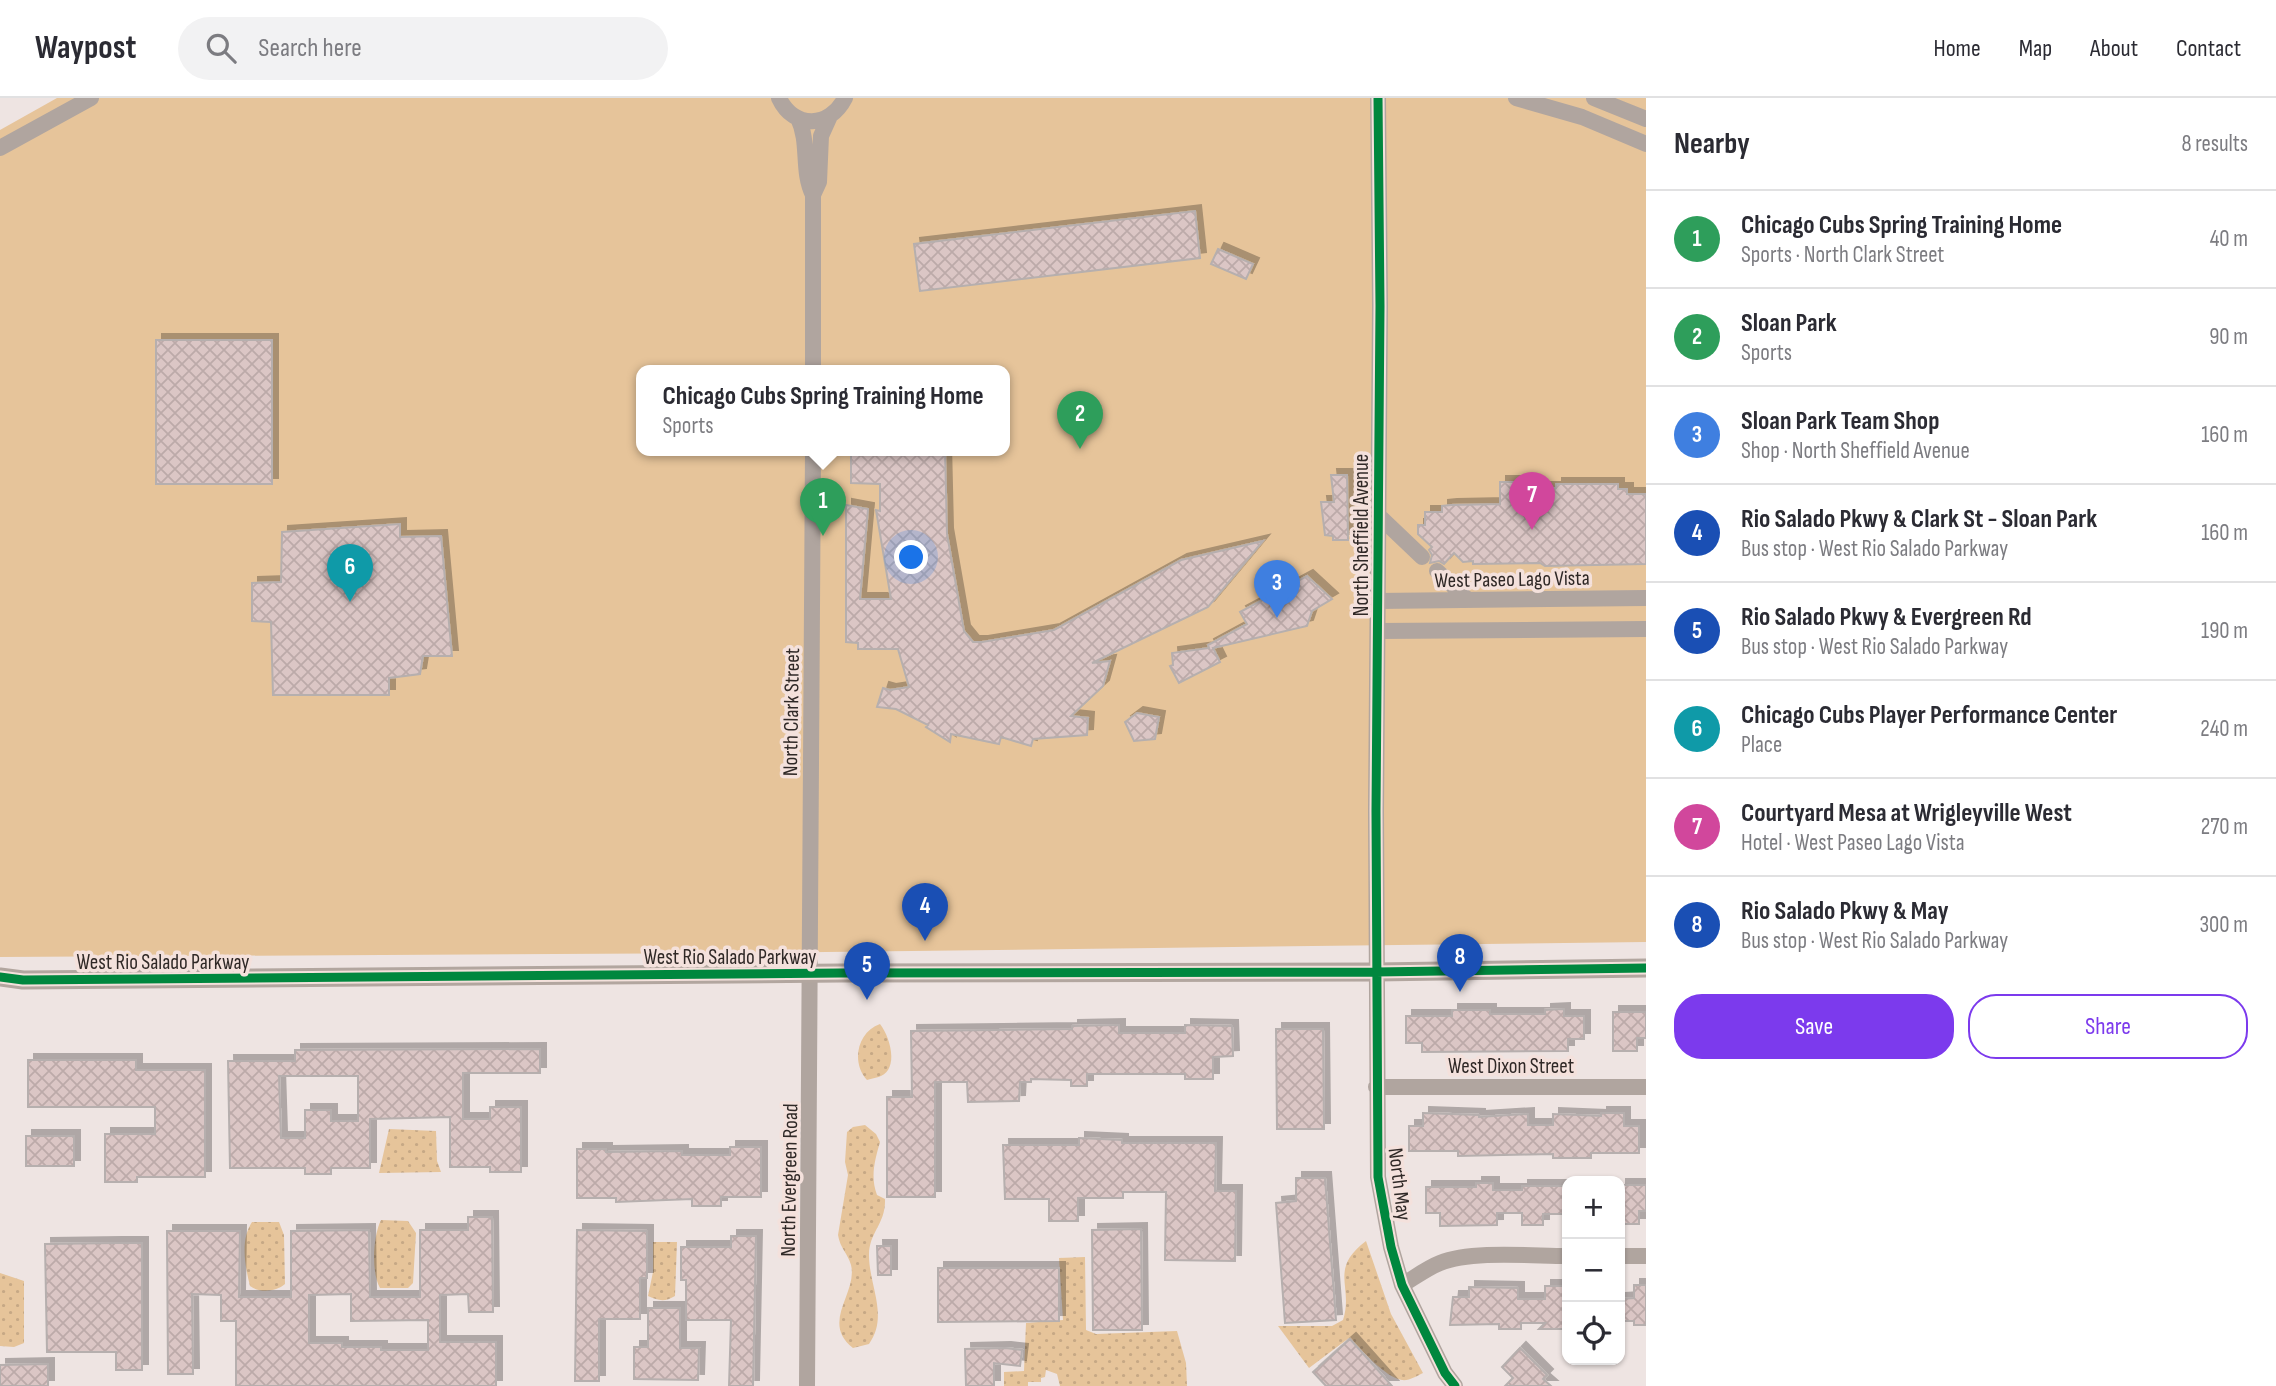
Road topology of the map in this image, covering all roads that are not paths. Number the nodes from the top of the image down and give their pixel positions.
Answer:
1 (91, 98) edge
2 (779, 98) edge
3 (854, 98) edge
4 (1378, 98) edge
5 (1516, 98) edge
6 (1594, 98) edge
7 (838, 107) edge
8 (798, 118) junction
9 (1646, 119) edge
10 (1646, 144) edge
11 (0, 148) edge
12 (813, 195) junction
13 (813, 365) edge
14 (813, 456) edge
15 (1379, 516) junction
16 (1422, 557) dead end
17 (1437, 571) dead end
18 (1646, 598) edge
19 (1468, 600) junction
20 (1378, 601) junction
21 (1646, 629) edge
22 (1378, 631) junction
23 (1646, 968) edge
24 (1376, 972) junction
25 (811, 974) junction
26 (0, 976) edge
27 (23, 981) junction
28 (0, 986) edge
29 (1376, 1087) junction
30 (1646, 1087) edge
31 (1562, 1256) edge
32 (1625, 1256) edge
33 (1646, 1256) edge
34 (1402, 1285) junction
35 (807, 1386) edge
36 (1455, 1386) edge

1 - 11 street
2 - 8 street
3 - 7 street
4 - 15 street, North Sheffield Avenue
5 - 10 street
6 - 9 street
7 - 8 street
7 - 12 street
8 - 12 street
12 - 13 street
14 - 25 street, North Clark Street
15 - 16 street
15 - 20 street, North Sheffield Avenue
17 - 19 street
18 - 19 street, West Paseo Lago Vista
19 - 20 street, West Paseo Lago Vista
20 - 22 street, North Sheffield Avenue
21 - 22 street
22 - 24 street, North Sheffield Avenue
23 - 24 main road, West Rio Salado Parkway
24 - 25 main road, West Rio Salado Parkway
24 - 29 street, North May
25 - 27 main road, West Rio Salado Parkway
25 - 35 street, North Evergreen Road
26 - 27 main road
27 - 28 main road
29 - 30 street, West Dixon Street
29 - 34 street, North May
31 - 34 street
32 - 33 street
34 - 36 street, North May

